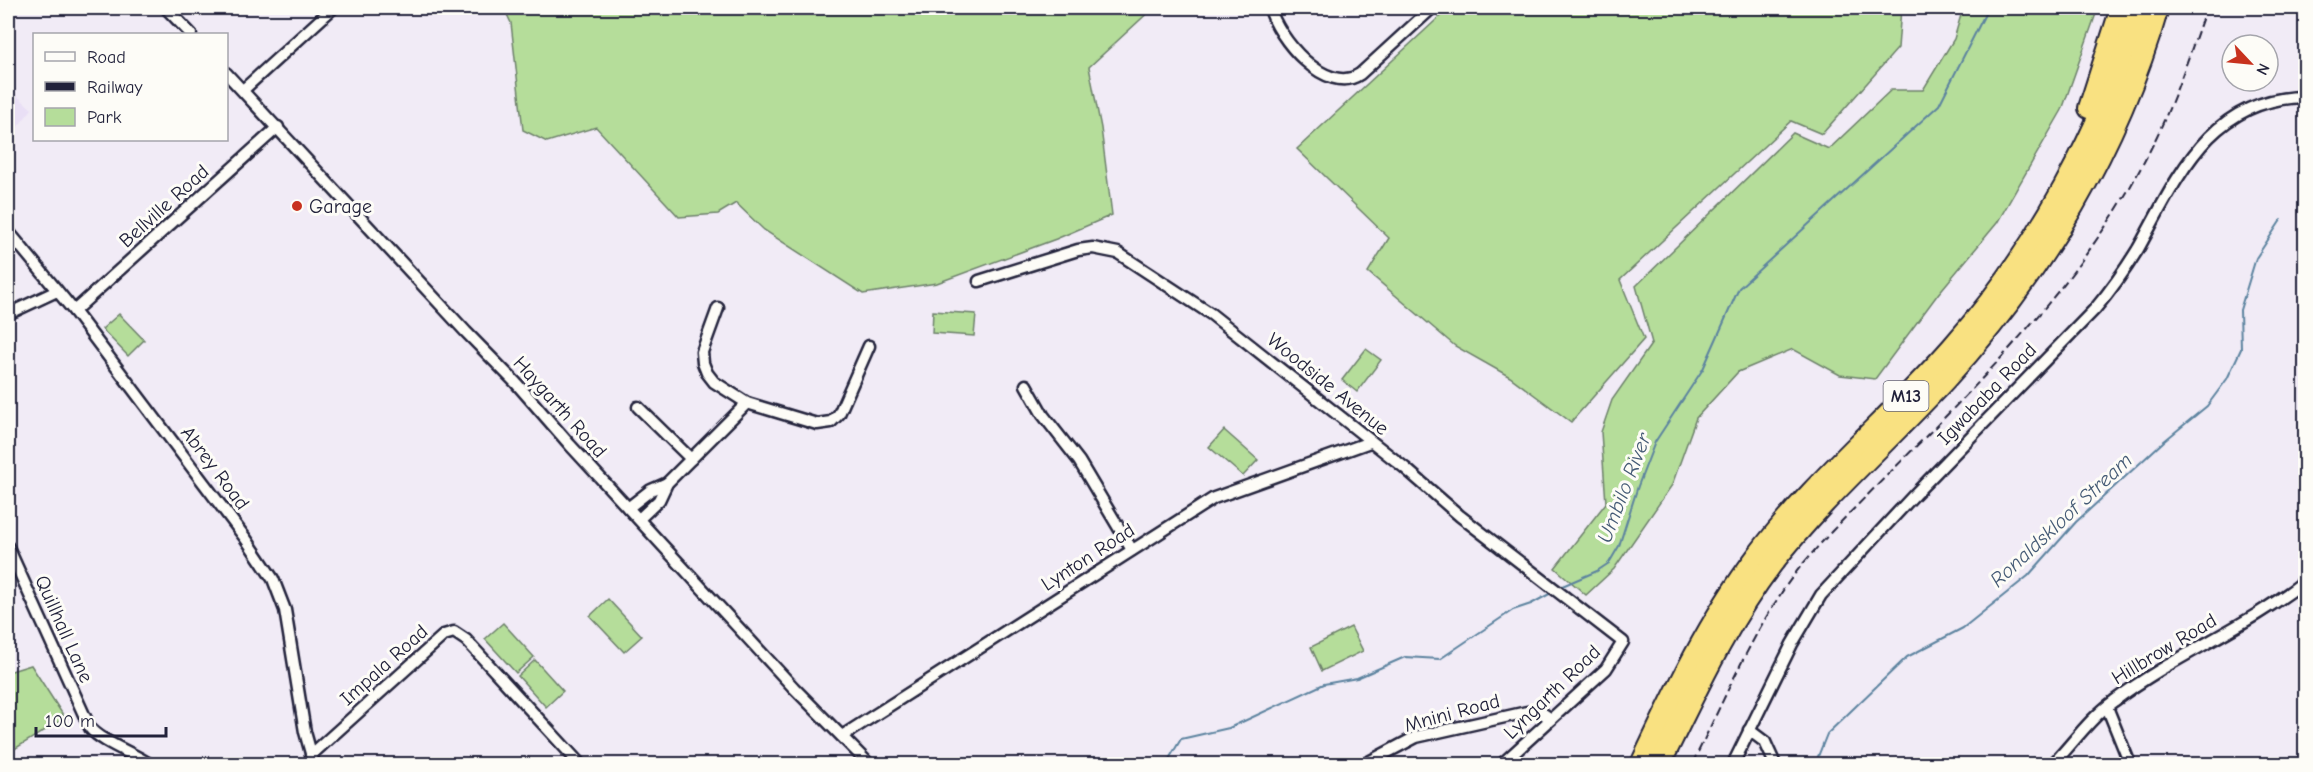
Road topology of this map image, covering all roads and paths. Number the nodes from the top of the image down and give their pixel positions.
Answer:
1 (166, 8) edge
2 (333, 8) edge
3 (1270, 8) edge
4 (1432, 8) edge
5 (2121, 8) edge
6 (2140, 8) edge
7 (2158, 8) edge
8 (2171, 8) edge
9 (190, 33) edge
10 (228, 75) edge
11 (243, 90) junction
12 (2306, 97) edge
13 (278, 127) junction
14 (8, 231) edge
15 (2058, 233) junction
16 (2033, 239) junction
17 (979, 281) dead end
18 (57, 291) junction
19 (718, 308) dead end
20 (74, 311) junction
21 (8, 314) edge
22 (869, 346) dead end
23 (1026, 385) dead end
24 (747, 403) junction
25 (638, 407) dead end
26 (1370, 442) junction
27 (691, 459) junction
28 (667, 483) junction
29 (628, 508) junction
30 (639, 519) junction
31 (8, 547) edge
32 (1132, 550) junction
33 (2306, 580) edge
34 (1623, 642) joint
35 (2107, 706) junction
36 (1551, 719) junction
37 (1749, 730) junction
38 (842, 736) junction
39 (312, 762) edge
40 (865, 763) edge
41 (149, 765) edge
42 (580, 765) edge
43 (1365, 765) edge
44 (1502, 765) edge
45 (1641, 765) edge
46 (1660, 765) edge
47 (1733, 765) edge
48 (1775, 765) edge
49 (2053, 765) edge
50 (2130, 765) edge

1 - 9 street
2 - 11 street
3 - 4 street
5 - 16 highway
6 - 16 highway, M13
7 - 15 highway, M13
8 - 15 highway
10 - 11 street, Haygarth Road
11 - 13 street, Haygarth Road
12 - 37 street, Igwababa Road
13 - 20 street, Bellville Road
13 - 29 street, Haygarth Road
14 - 18 street, Abrey Road
15 - 46 highway, M13
16 - 45 highway, M13
17 - 26 street, Woodside Avenue
18 - 20 street, Abrey Road
18 - 21 street
19 - 24 street
20 - 39 street, Abrey Road
22 - 24 street
23 - 32 street
24 - 27 street
25 - 27 street
26 - 32 street, Lynton Road
26 - 34 street, Woodside Avenue
27 - 28 street
28 - 29 street
28 - 30 street
29 - 30 street, Haygarth Road
30 - 38 street, Haygarth Road
31 - 41 street, Quillhall Lane
32 - 38 street, Lynton Road
33 - 35 street, Hillbrow Road
34 - 36 street, Lyngarth Road
35 - 49 street, Hillbrow Road
35 - 50 street
36 - 43 street, Mnini Road
36 - 44 street, Lyngarth Road
37 - 47 street, Igwababa Road
37 - 48 street
38 - 40 street, Haygarth Road
39 - 42 street, Impala Road

